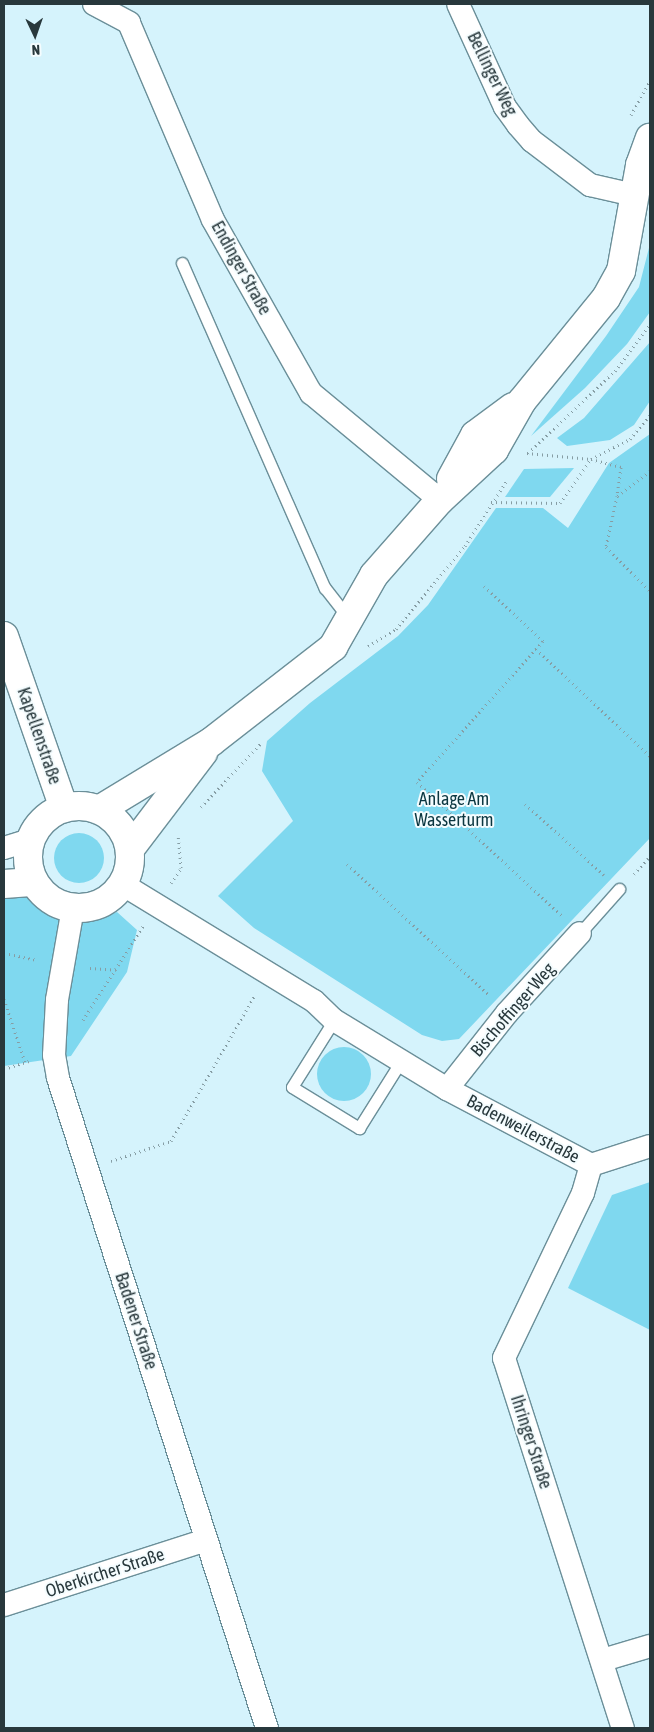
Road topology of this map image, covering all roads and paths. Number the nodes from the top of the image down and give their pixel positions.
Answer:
1 (94, 4) edge
2 (458, 4) edge
3 (650, 138) edge
4 (634, 195) junction
5 (182, 263) dead end
6 (650, 324) edge
7 (650, 415) edge
8 (528, 453) junction
9 (591, 459) junction
10 (523, 460) dead end
11 (650, 471) edge
12 (512, 474) dead end
13 (617, 496) junction
14 (440, 500) junction
15 (491, 502) junction
16 (484, 586) dead end
17 (650, 591) edge
18 (350, 620) junction
19 (4, 636) edge
20 (366, 648) dead end
21 (536, 650) junction
22 (264, 739) dead end
23 (212, 742) junction
24 (650, 756) edge
25 (526, 804) dead end
26 (64, 808) junction
27 (199, 809) dead end
28 (98, 810) junction
29 (178, 830) dead end
30 (30, 840) junction
31 (4, 848) edge
32 (130, 850) junction
33 (347, 864) dead end
34 (34, 882) junction
35 (4, 884) edge
36 (122, 884) junction
37 (619, 889) joint
38 (156, 904) junction
39 (73, 908) junction
40 (580, 933) junction
41 (116, 970) dead end
42 (257, 991) dead end
43 (4, 999) edge
44 (508, 1013) junction
45 (334, 1020) junction
46 (401, 1061) junction
47 (4, 1069) edge
48 (447, 1089) junction
49 (650, 1146) edge
50 (591, 1165) junction
51 (87, 1168) junction
52 (206, 1540) junction
53 (4, 1605) edge
54 (650, 1646) edge
55 (603, 1660) junction
56 (267, 1728) edge
57 (623, 1728) edge

1 - 14 street, Endinger Straße
2 - 4 street, Bellinger Weg
3 - 4 street
4 - 14 street
5 - 18 lane
6 - 8 path
7 - 9 path
8 - 9 path
8 - 10 path
9 - 13 path
9 - 15 path
11 - 13 path
12 - 15 path
13 - 17 path
14 - 18 street
15 - 20 path
16 - 21 path
18 - 23 street
19 - 26 street, Kapellenstraße
21 - 24 path
21 - 40 path
22 - 27 path
23 - 28 street
23 - 32 street
25 - 37 path
26 - 28 street
26 - 30 street
28 - 32 street
29 - 38 path
30 - 31 street
30 - 34 street
32 - 36 street
33 - 44 path
34 - 35 street
34 - 39 street
36 - 38 street, Badenweilerstraße
36 - 39 street
37 - 40 lane
38 - 41 path
38 - 45 street, Badenweilerstraße
39 - 51 street, Badener Straße
40 - 44 street, Bischoffinger Weg
42 - 51 path
43 - 47 path
44 - 48 street, Bischoffinger Weg
45 - 46 street, Badenweilerstraße
45 - 46 lane
46 - 48 street, Badenweilerstraße
48 - 50 street, Badenweilerstraße
49 - 50 street, Badenweilerstraße
50 - 55 street, Ihringer Straße
51 - 52 street, Badener Straße
52 - 53 street, Oberkircher Straße
52 - 56 street, Badener Straße
54 - 55 street
55 - 57 street, Ihringer Straße

